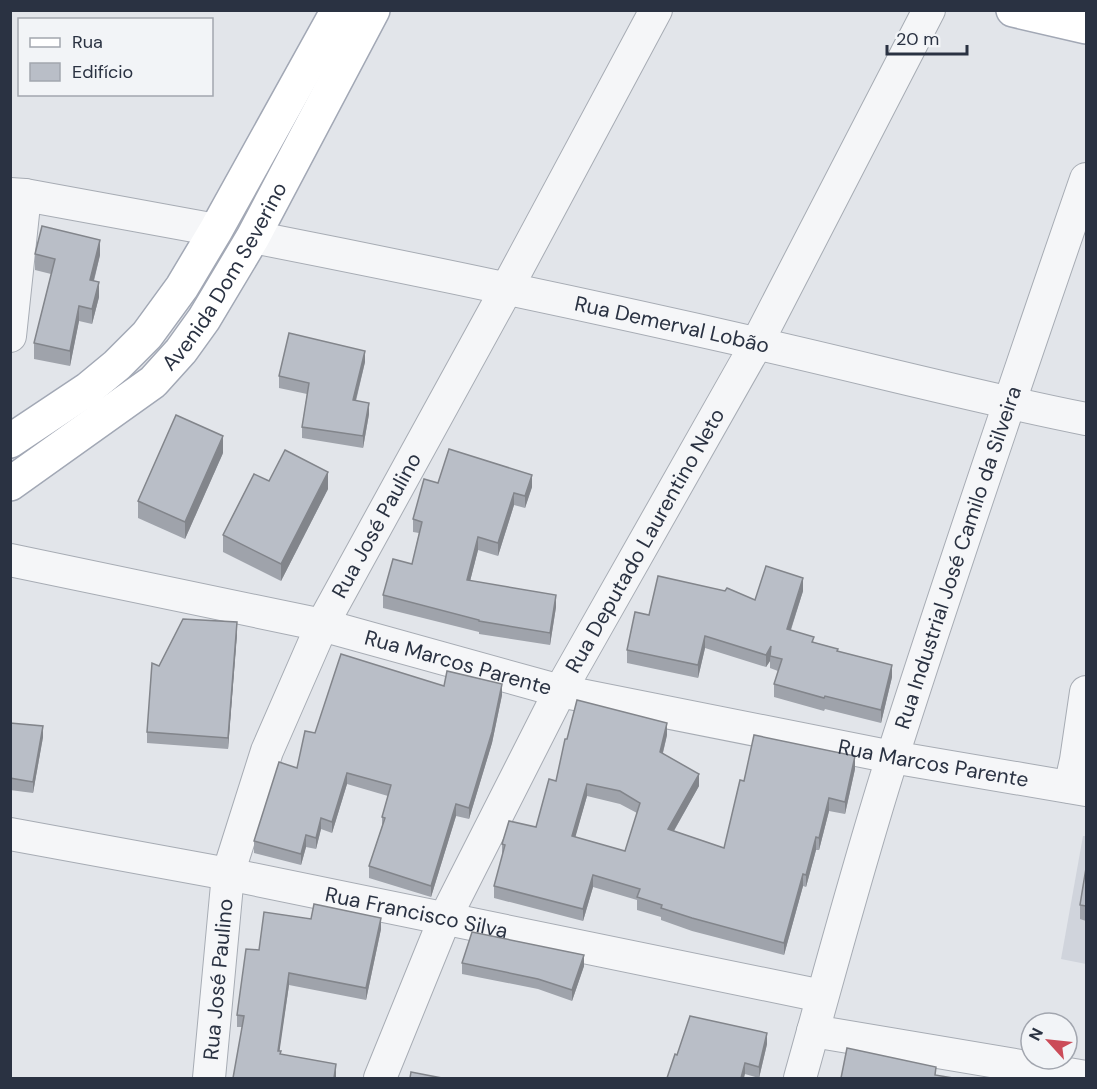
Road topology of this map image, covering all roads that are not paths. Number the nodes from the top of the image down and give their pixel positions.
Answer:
1 (338, 10) edge
2 (373, 10) edge
3 (656, 10) edge
4 (929, 10) edge
5 (1013, 10) edge
6 (1086, 27) edge
7 (1086, 178) edge
8 (18, 194) edge
9 (216, 230) junction
10 (253, 237) junction
11 (507, 288) junction
12 (10, 336) edge
13 (757, 343) junction
14 (1009, 404) junction
15 (1086, 420) edge
16 (10, 441) edge
17 (10, 484) edge
18 (10, 560) edge
19 (322, 625) junction
20 (560, 691) junction
21 (1086, 692) edge
22 (892, 757) junction
23 (1078, 789) edge
24 (10, 834) edge
25 (228, 874) junction
26 (445, 918) junction
27 (822, 996) junction
28 (813, 1031) junction
29 (1086, 1077) edge
30 (209, 1078) edge
31 (380, 1078) edge
32 (800, 1078) edge

1 - 9 main road, Avenida Dom Severino
2 - 10 main road, Avenida Dom Severino
3 - 11 street, Rua José Paulino
4 - 13 street, Rua Deputado Laurentino Neto
5 - 6 main road
7 - 14 street, Rua Industrial José Camilo da Silveira
8 - 9 street
8 - 12 street
9 - 16 main road, Avenida Dom Severino
10 - 11 street, Rua Demerval Lobão
10 - 17 main road, Avenida Dom Severino
11 - 13 street, Rua Demerval Lobão
11 - 19 street, Rua José Paulino
13 - 14 street, Rua Demerval Lobão
13 - 20 street, Rua Deputado Laurentino Neto
14 - 15 street, Rua Demerval Lobão
14 - 22 street, Rua Industrial José Camilo da Silveira
18 - 19 street, Rua Marcos Parente
19 - 20 street, Rua Marcos Parente
19 - 25 street, Rua José Paulino
20 - 22 street, Rua Marcos Parente
20 - 26 street, Rua Deputado Laurentino Neto
21 - 23 street
22 - 23 street, Rua Marcos Parente
22 - 27 street, Rua Industrial José Camilo da Silveira
24 - 25 street, Rua Francisco Silva
25 - 26 street, Rua Francisco Silva
25 - 30 street, Rua José Paulino
26 - 27 street, Rua Francisco Silva
26 - 31 street, Rua Deputado Laurentino Neto
27 - 28 street, Rua Industrial José Camilo da Silveira
28 - 29 street
28 - 32 street, Rua Industrial José Camilo da Silveira

